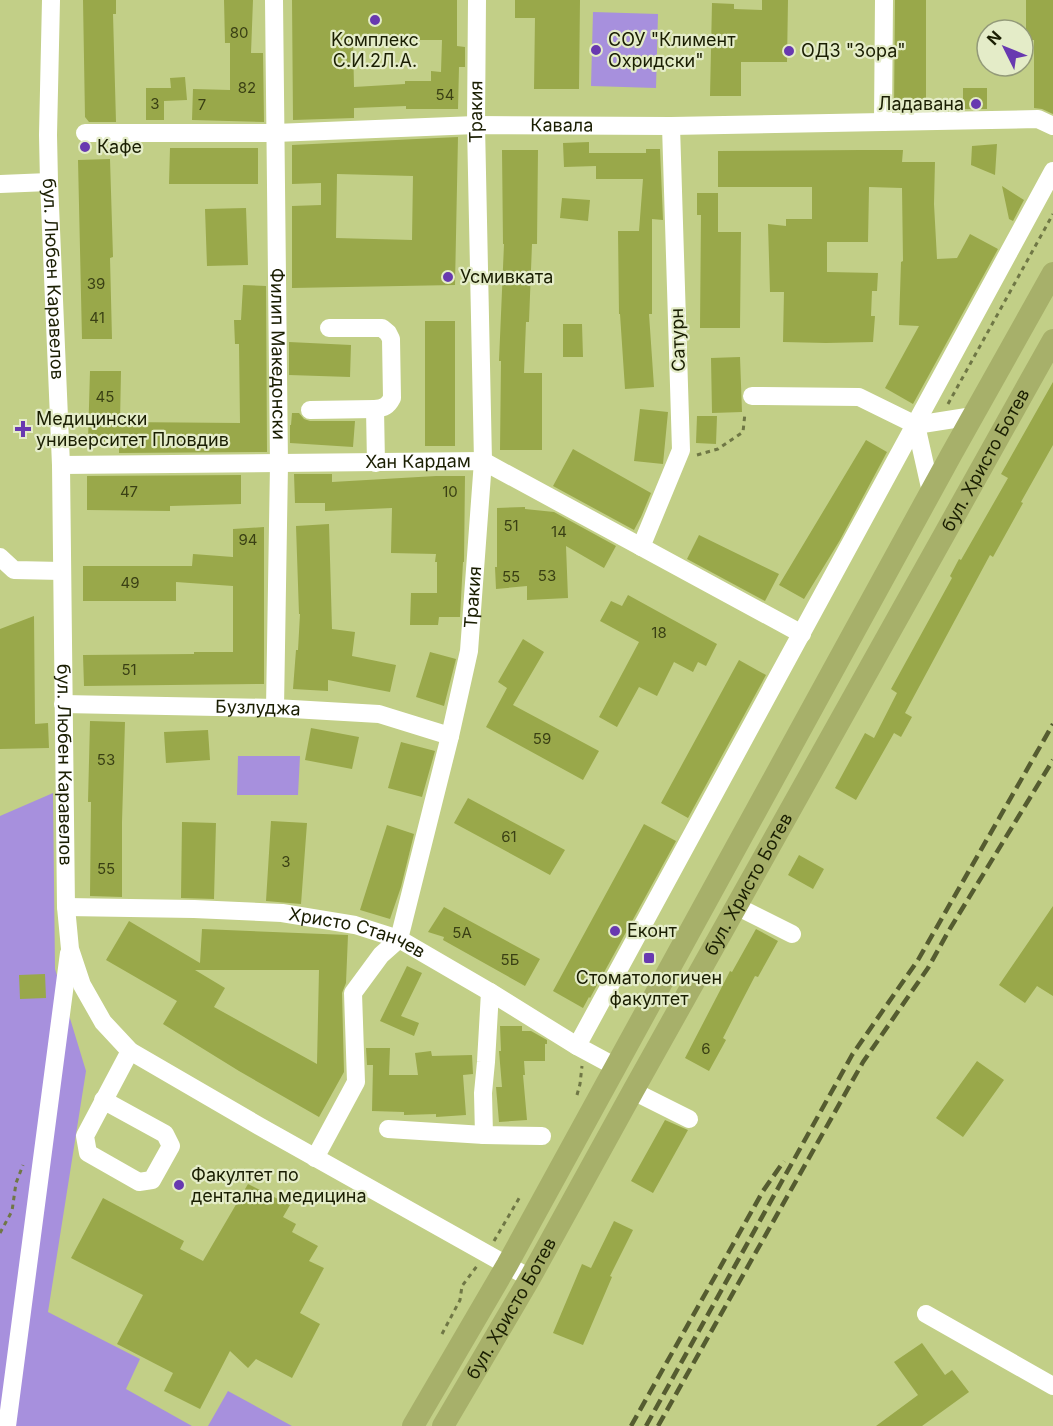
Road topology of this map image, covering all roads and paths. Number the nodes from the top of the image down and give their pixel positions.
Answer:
1 (51, 0) edge
2 (274, 0) edge
3 (477, 0) edge
4 (884, 0) edge
5 (883, 122) junction
6 (1046, 122) edge
7 (476, 125) junction
8 (671, 126) junction
9 (85, 133) dead end
10 (275, 133) junction
11 (1053, 171) edge
12 (49, 182) junction
13 (0, 184) edge
14 (1053, 273) edge
15 (329, 328) dead end
16 (1053, 340) edge
17 (752, 396) dead end
18 (375, 409) junction
19 (310, 410) dead end
20 (745, 413) dead end
21 (973, 416) junction
22 (916, 425) junction
23 (681, 450) junction
24 (483, 461) junction
25 (376, 463) junction
26 (279, 464) junction
27 (61, 465) junction
28 (931, 492) junction
29 (641, 547) junction
30 (0, 558) edge
31 (62, 571) junction
32 (802, 634) junction
33 (63, 704) junction
34 (274, 708) junction
35 (450, 736) junction
36 (736, 906) junction
37 (66, 907) junction
38 (792, 934) dead end
39 (399, 939) junction
40 (70, 949) junction
41 (490, 992) junction
42 (577, 1046) junction
43 (130, 1050) junction
44 (616, 1067) junction
45 (633, 1091) junction
46 (103, 1100) junction
47 (688, 1119) dead end
48 (388, 1129) dead end
49 (484, 1135) junction
50 (542, 1136) dead end
51 (315, 1158) junction
52 (507, 1265) junction
53 (530, 1278) junction
54 (926, 1314) dead end
55 (1053, 1386) edge
56 (7, 1426) edge
57 (413, 1426) edge
58 (443, 1426) edge

1 - 12 street, бул. Любен Каравелов
2 - 10 street, Филип Македонски
3 - 7 street, Тракия
4 - 5 street
5 - 6 street, Кавала
5 - 8 street, Кавала
7 - 8 street, Кавала
7 - 10 street, Кавала
7 - 24 street, Тракия
8 - 23 street, Сатурн
9 - 10 street, Кавала
10 - 26 street, Филип Македонски
11 - 22 street
12 - 13 street
12 - 27 street, бул. Любен Каравелов
14 - 21 main road, бул. Христо Ботев
15 - 18 street
16 - 36 main road, бул. Христо Ботев
17 - 22 street
18 - 19 street
18 - 25 street
20 - 23 path
21 - 22 street, бул. Христо Ботев
21 - 28 main road, бул. Христо Ботев
22 - 28 street, бул. Христо Ботев
22 - 32 street
23 - 29 street, Сатурн
24 - 25 street, Хан Кардам
24 - 29 street, Хан Кардам
24 - 35 street, Тракия
25 - 26 street, Хан Кардам
26 - 27 street, Хан Кардам
26 - 34 street, Филип Македонски
27 - 31 street, бул. Любен Каравелов
28 - 44 main road, бул. Христо Ботев
29 - 32 street, Хан Кардам
30 - 31 street
31 - 33 street, бул. Любен Каравелов
32 - 42 street
33 - 34 street, Бузлуджа
33 - 37 street, бул. Любен Каравелов
34 - 35 street, Бузлуджа
35 - 39 street, Тракия
36 - 38 street
36 - 45 main road, бул. Христо Ботев
37 - 39 street, Христо Станчев
37 - 40 street, бул. Любен Каравелов
39 - 41 street, Христо Станчев
39 - 51 street
40 - 43 street, бул. Любен Каравелов
40 - 56 street
41 - 42 street, Христо Станчев
41 - 49 street
42 - 44 street, Христо Станчев
43 - 46 street
43 - 51 street, бул. Любен Каравелов
44 - 52 main road, бул. Христо Ботев
45 - 47 street
45 - 53 main road, бул. Христо Ботев
46 - 46 street
48 - 49 street
49 - 50 street
51 - 52 street, бул. Любен Каравелов
52 - 53 street, бул. Любен Каравелов
52 - 57 main road, бул. Христо Ботев
53 - 58 main road, бул. Христо Ботев
54 - 55 street

